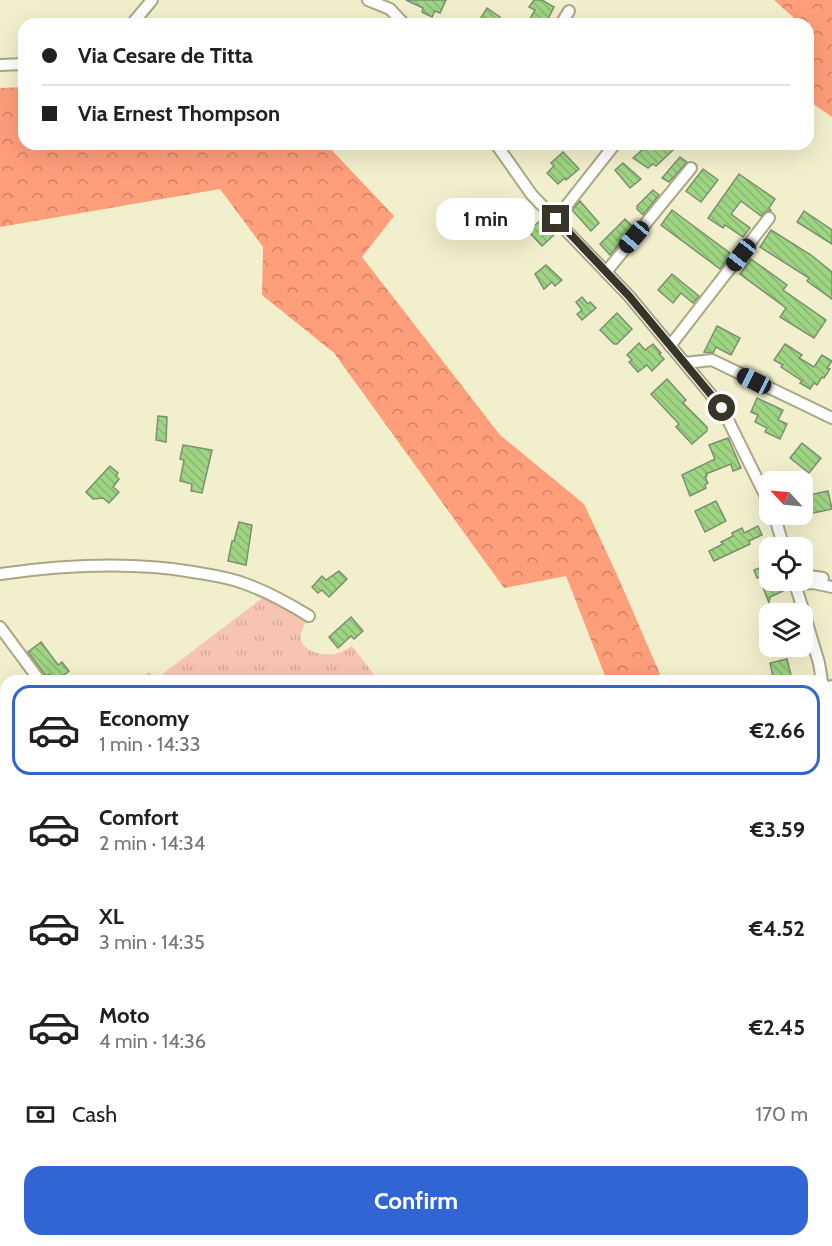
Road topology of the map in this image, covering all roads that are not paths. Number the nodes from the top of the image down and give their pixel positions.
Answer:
1 (152, 0) edge
2 (368, 0) edge
3 (393, 4) edge
4 (569, 11) dead end
5 (137, 18) edge
6 (401, 18) edge
7 (565, 18) edge
8 (18, 64) edge
9 (0, 65) edge
10 (500, 150) edge
11 (610, 150) edge
12 (691, 168) dead end
13 (769, 218) dead end
14 (556, 219) junction
15 (606, 272) junction
16 (670, 346) junction
17 (685, 363) junction
18 (832, 418) edge
19 (759, 483) edge
20 (0, 574) edge
21 (813, 580) edge
22 (832, 580) edge
23 (813, 583) edge
24 (832, 587) edge
25 (800, 591) edge
26 (309, 616) dead end
27 (0, 627) edge
28 (36, 675) edge
29 (821, 675) edge

1 - 5 street
2 - 3 street
3 - 6 street
4 - 7 street
8 - 9 street
10 - 14 street
11 - 14 street
12 - 15 street
13 - 16 street
14 - 15 street
15 - 16 street
16 - 17 street
17 - 18 street
17 - 19 street
20 - 26 street
21 - 22 street
23 - 24 street
25 - 29 street
27 - 28 street

